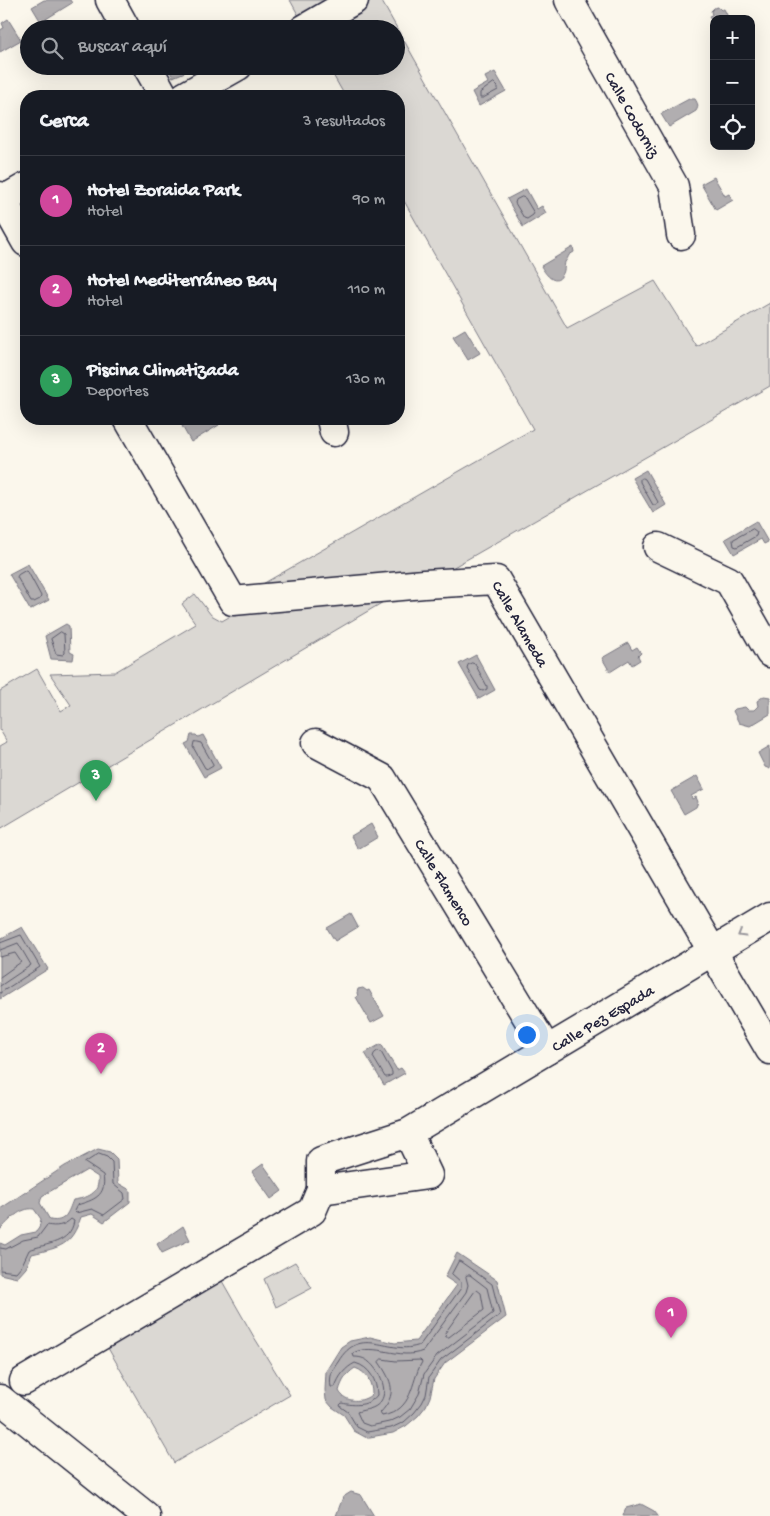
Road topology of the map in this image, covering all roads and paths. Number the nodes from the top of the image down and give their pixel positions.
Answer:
1 (110, 0) edge
2 (354, 0) edge
3 (569, 0) edge
4 (121, 20) edge
5 (320, 20) edge
6 (152, 75) edge
7 (222, 75) edge
8 (161, 90) edge
9 (196, 90) edge
10 (20, 190) edge
11 (1, 200) edge
12 (20, 232) edge
13 (681, 235) dead end
14 (131, 425) edge
15 (658, 547) dead end
16 (770, 653) edge
17 (316, 743) dead end
18 (770, 917) edge
19 (712, 951) junction
20 (547, 1050) junction
21 (770, 1050) edge
22 (408, 1133) junction
23 (321, 1190) junction
24 (24, 1381) dead end
25 (0, 1399) edge
26 (146, 1516) edge

1 - 4 street
2 - 5 street
3 - 13 street, Calle Codorniz
6 - 8 street
7 - 9 street
10 - 11 street
11 - 12 street
14 - 19 street, Calle Alameda
15 - 16 street
17 - 20 street, Calle Flamenco
18 -> 19 street, Calle Pez Espada
19 - 20 street, Calle Pez Espada
19 - 21 street, Calle Alameda
20 - 22 street, Calle Pez Espada
22 - 23 street, Calle Pez Espada
22 - 23 street
23 - 24 street
25 - 26 street

